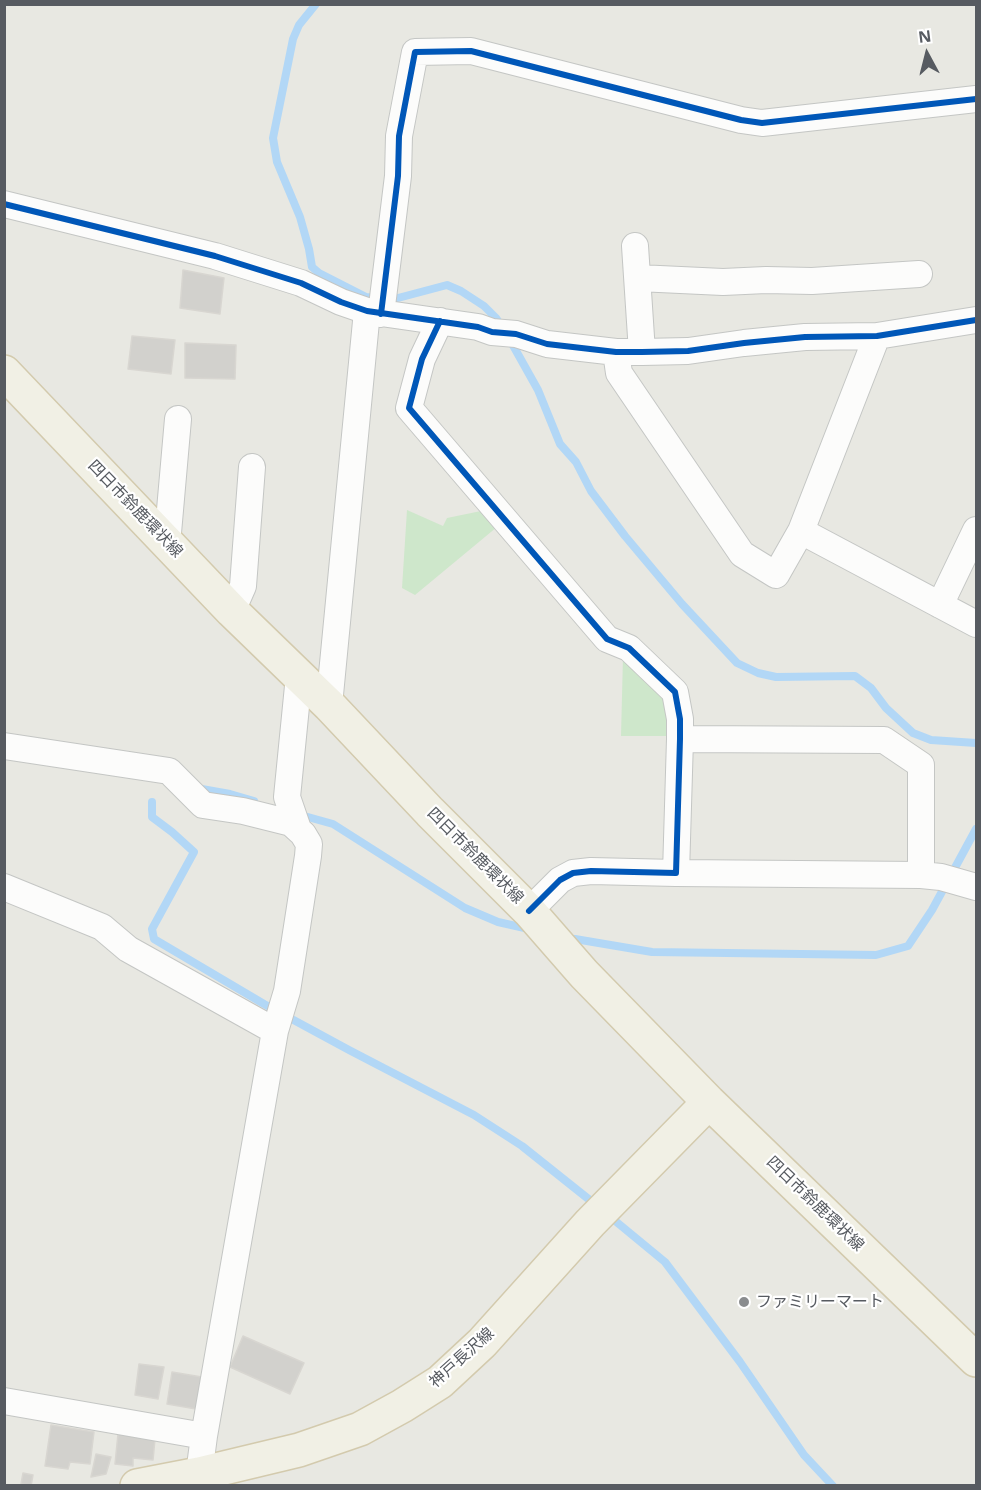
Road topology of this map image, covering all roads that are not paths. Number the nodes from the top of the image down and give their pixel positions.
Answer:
1 (976, 99) edge
2 (4, 204) edge
3 (635, 246) dead end
4 (919, 274) dead end
5 (638, 278) junction
6 (378, 306) junction
7 (976, 320) edge
8 (440, 321) junction
9 (877, 336) junction
10 (616, 352) junction
11 (642, 352) junction
12 (4, 372) edge
13 (178, 419) dead end
14 (252, 467) dead end
15 (976, 530) edge
16 (801, 531) junction
17 (167, 544) junction
18 (940, 605) junction
19 (232, 611) junction
20 (976, 624) edge
21 (299, 676) junction
22 (329, 705) junction
23 (680, 739) junction
24 (4, 746) edge
25 (298, 828) junction
26 (676, 873) junction
27 (950, 880) edge
28 (4, 887) edge
29 (529, 911) junction
30 (276, 1028) junction
31 (709, 1102) junction
32 (976, 1360) edge
33 (4, 1401) edge
34 (204, 1436) junction
35 (199, 1474) junction
36 (136, 1485) edge

1 - 6 street
2 - 6 street
3 - 5 street
4 - 5 street
5 - 11 street
6 - 8 street
6 - 22 street
7 - 9 street
8 - 10 street
8 - 23 street
9 - 11 street
9 - 16 street
10 - 11 street
10 - 16 street
12 - 17 main road, 四日市鈴鹿環状線
13 - 17 street
14 - 19 street
15 - 18 street
16 - 18 street
17 - 19 main road, 四日市鈴鹿環状線
18 - 20 street
19 - 21 main road, 四日市鈴鹿環状線
21 - 22 main road, 四日市鈴鹿環状線
21 - 25 street
22 - 29 main road, 四日市鈴鹿環状線
23 - 26 street
23 - 27 street
24 - 25 street
25 - 30 street
26 - 27 street
26 - 29 street
28 - 30 street
29 - 31 main road, 四日市鈴鹿環状線
30 - 34 street
31 - 32 main road, 四日市鈴鹿環状線
31 - 35 main road, 神戸長沢線
33 - 34 street
34 - 35 street
35 - 36 main road, 神戸長沢線

